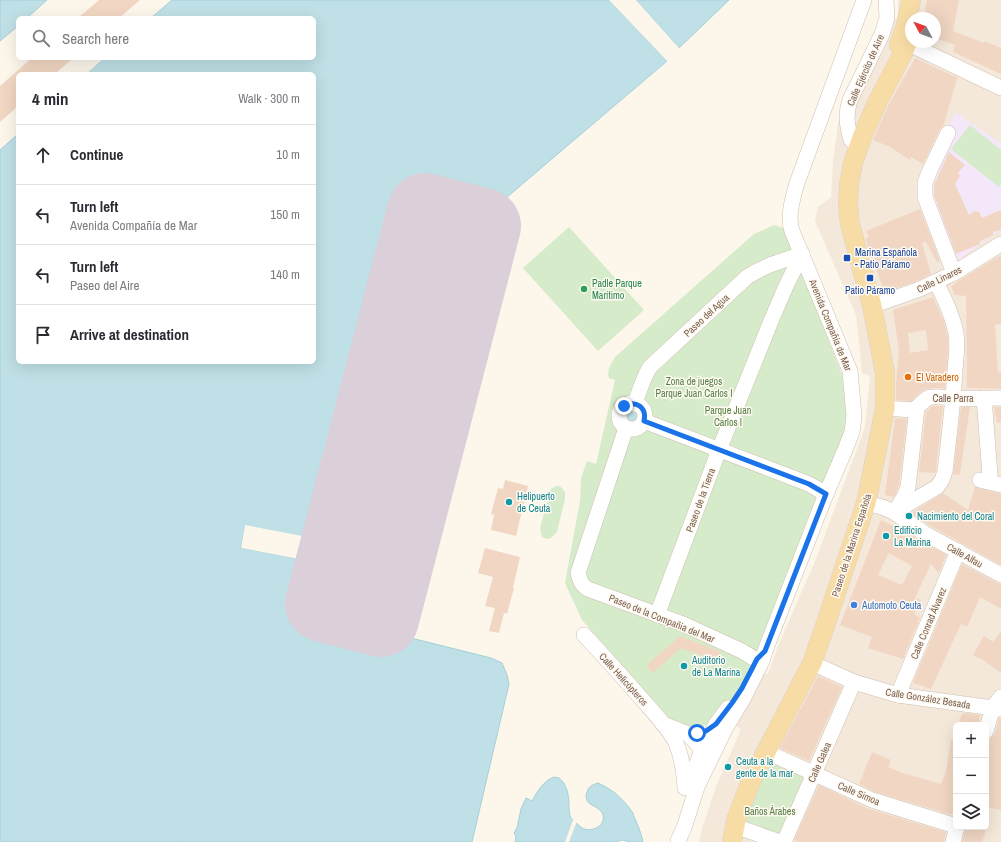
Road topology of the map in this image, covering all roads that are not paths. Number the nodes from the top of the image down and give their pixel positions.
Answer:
1 (864, 0) edge
2 (886, 0) edge
3 (911, 0) edge
4 (918, 0) edge
5 (916, 12) edge
6 (905, 46) edge
7 (927, 48) edge
8 (1001, 88) edge
9 (948, 133) dead end
10 (851, 140) junction
11 (849, 185) junction
12 (1001, 244) edge
13 (802, 254) junction
14 (954, 273) junction
15 (936, 282) junction
16 (872, 306) junction
17 (954, 398) junction
18 (984, 398) junction
19 (1001, 398) edge
20 (635, 404) junction
21 (885, 408) junction
22 (917, 408) junction
23 (644, 421) junction
24 (626, 428) junction
25 (719, 450) junction
26 (990, 480) edge
27 (826, 494) junction
28 (866, 503) junction
29 (894, 512) junction
30 (958, 551) junction
31 (1001, 574) edge
32 (657, 615) junction
33 (584, 635) dead end
34 (759, 654) junction
35 (812, 663) junction
36 (854, 682) junction
37 (898, 695) junction
38 (998, 704) edge
39 (989, 724) edge
40 (721, 726) junction
41 (680, 738) junction
42 (702, 750) junction
43 (767, 752) junction
44 (814, 773) junction
45 (691, 790) junction
46 (953, 825) edge
47 (955, 830) edge
48 (733, 834) edge
49 (678, 841) edge
50 (780, 842) edge
51 (784, 842) edge
52 (953, 842) edge

1 - 13 street, Avenida Compañía de Mar
2 - 10 street, Calle Ejército de Aire
3 - 10 main road, Paseo de la Marina Española
4 - 5 main road
6 - 11 main road, Paseo de la Marina Española
7 - 8 street
9 - 14 street
10 - 11 main road, Paseo de la Marina Española
11 - 16 main road, Paseo de la Marina Española
12 - 14 street, Calle Linares
13 - 20 street, Paseo del Agua
13 - 25 street, Paseo de la Tierra
13 - 27 street, Avenida Compañía de Mar
14 - 15 street, Calle Linares
15 - 16 street, Calle Linares
15 - 17 street
16 - 21 main road, Paseo de la Marina Española
17 - 18 street, Calle Parra
17 - 22 street, Calle Parra
17 - 29 street
18 - 19 street, Calle Parra
18 - 26 street
20 - 23 street
20 - 24 street
21 - 22 street
21 - 28 main road, Paseo de la Marina Española
22 - 29 street
23 - 24 street
23 - 25 street
24 - 32 street, Paseo de la Compañia del Mar
25 - 27 street
25 - 32 street, Paseo de la Tierra
27 - 34 street, Avenida Compañía de Mar
28 - 29 street, Calle Alfau
28 - 35 main road, Paseo de la Marina Española
29 - 30 street, Calle Alfau
30 - 31 street, Calle Alfau
30 - 37 street, Calle Conrad Álvarez
32 - 34 street, Paseo de la Compañia del Mar
33 - 41 street, Calle Helicópteros
34 - 40 street, Avenida Compañía de Mar
35 - 36 street, Calle González Besada
35 - 43 main road, Paseo de la Marina Española
36 - 37 street, Calle González Besada
36 - 44 street, Calle Galea
37 - 38 street, Calle González Besada
38 - 39 street
40 - 41 street
40 - 42 street
40 - 45 street, Avenida Compañía de Mar
41 - 42 street
41 - 45 street
42 - 45 street, Avenida Compañía de Mar
43 - 44 street, Calle Simoa
43 - 48 main road, Paseo de la Marina Española
44 - 46 street, Calle Simoa
44 - 51 street, Calle Galea
45 - 49 street, Avenida Compañía de Mar
47 - 52 street
48 - 50 street

